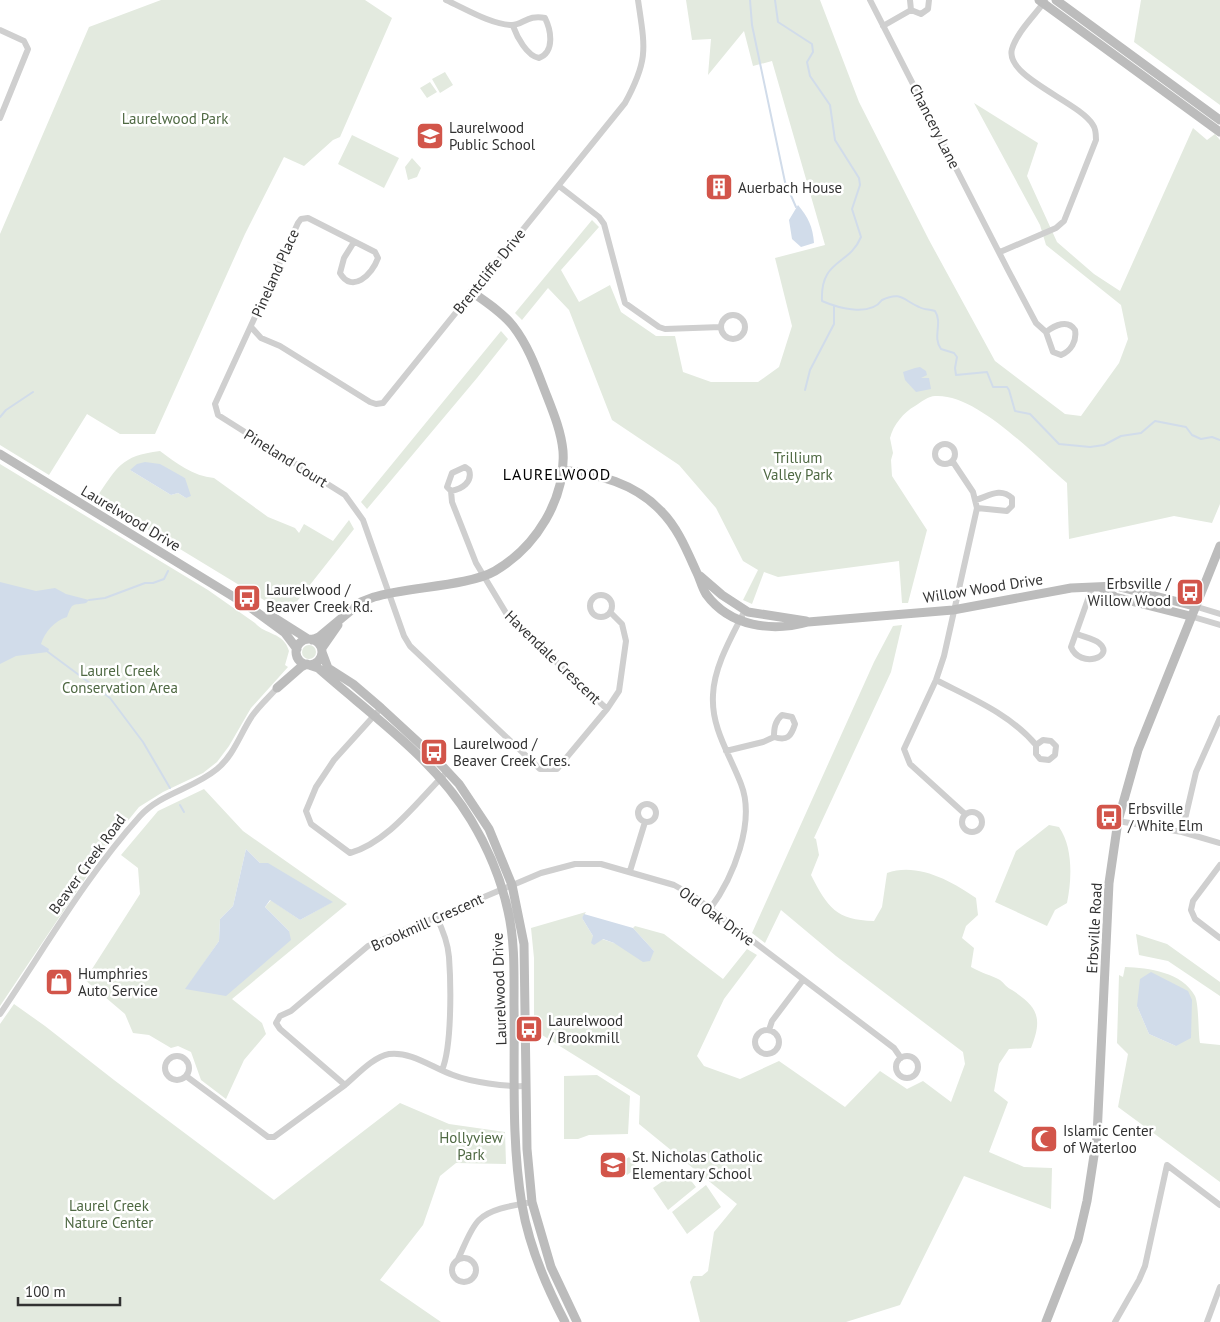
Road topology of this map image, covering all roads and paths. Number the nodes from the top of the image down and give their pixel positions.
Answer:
1 (446, 0) edge
2 (638, 0) edge
3 (870, 0) edge
4 (910, 0) edge
5 (929, 0) edge
6 (1056, 0) edge
7 (1042, 1) edge
8 (911, 10) junction
9 (513, 26) junction
10 (883, 26) junction
11 (0, 30) edge
12 (0, 118) edge
13 (1220, 120) edge
14 (1220, 132) edge
15 (559, 186) junction
16 (354, 242) junction
17 (1000, 252) junction
18 (472, 292) junction
19 (252, 327) junction
20 (721, 328) dead end
21 (1046, 332) junction
22 (0, 454) edge
23 (953, 462) dead end
24 (562, 470) junction
25 (451, 491) dead end
26 (976, 504) junction
27 (1220, 546) edge
28 (698, 574) junction
29 (484, 575) junction
30 (1097, 588) junction
31 (390, 592) junction
32 (247, 605) junction
33 (1194, 606) junction
34 (745, 610) junction
35 (953, 610) junction
36 (610, 612) dead end
37 (1220, 614) edge
38 (1190, 616) junction
39 (342, 619) junction
40 (740, 620) junction
41 (808, 622) junction
42 (1220, 625) edge
43 (1077, 634) junction
44 (310, 639) junction
45 (322, 650) junction
46 (297, 653) junction
47 (308, 665) junction
48 (936, 680) junction
49 (277, 688) junction
50 (382, 708) junction
51 (608, 709) junction
52 (374, 716) junction
53 (1220, 718) edge
54 (774, 737) dead end
55 (1036, 745) dead end
56 (726, 751) junction
57 (444, 775) junction
58 (965, 814) dead end
59 (1118, 821) junction
60 (645, 822) dead end
61 (1182, 832) junction
62 (1220, 843) edge
63 (1220, 865) edge
64 (630, 871) junction
65 (512, 885) junction
66 (502, 889) junction
67 (710, 909) junction
68 (436, 916) junction
69 (1220, 938) edge
70 (803, 980) junction
71 (0, 1014) edge
72 (769, 1030) dead end
73 (901, 1058) dead end
74 (442, 1070) junction
75 (186, 1076) dead end
76 (345, 1085) junction
77 (514, 1086) junction
78 (525, 1086) junction
79 (532, 1202) junction
80 (522, 1204) junction
81 (1220, 1205) edge
82 (458, 1258) dead end
83 (1220, 1288) edge
84 (565, 1322) edge
85 (577, 1322) edge
86 (1046, 1322) edge
87 (1115, 1322) edge
88 (1207, 1322) edge

1 - 9 street
2 - 15 street, Brentcliffe Drive
3 - 10 street, Chancery Lane
4 - 8 street
5 - 8 street
6 - 13 street
7 - 14 street
7 - 17 street
8 - 10 street
9 - 9 street
10 - 17 street, Chancery Lane
11 - 12 street
15 - 18 street, Brentcliffe Drive
15 - 20 street
16 - 16 street, Pineland Place
16 - 19 street, Pineland Place
17 - 21 street, Chancery Lane
18 - 19 street, Brentcliffe Drive
18 - 24 street
19 - 31 street, Pineland Court
21 - 21 street
22 - 32 street, Laurelwood Drive
23 - 26 street
24 - 28 street, Willow Wood Drive
24 - 29 street
25 - 29 street, Havendale Crescent
26 - 26 street
26 - 35 street
27 - 33 street, Erbsville Road
28 - 34 street, Willow Wood Drive
28 - 40 street, Willow Wood Drive
29 - 31 street
29 - 51 street, Havendale Crescent
30 - 33 street, Willow Wood Drive
30 - 35 street, Willow Wood Drive
30 - 38 street
30 - 43 street
31 - 39 street
31 - 51 street, Havendale Crescent
32 - 44 street, Laurelwood Drive
32 - 46 street, Laurelwood Drive
33 - 37 street
33 - 38 street, Erbsville Road
34 - 40 street
34 - 41 street, Willow Wood Drive
35 - 41 street, Willow Wood Drive
35 - 48 street
36 - 51 street
38 - 42 street
38 - 59 street, Erbsville Road
39 - 44 street
39 - 45 street
40 - 41 street, Willow Wood Drive
40 - 56 street
43 - 43 street
44 - 45 street
44 - 46 street
45 - 47 street
45 - 50 street, Laurelwood Drive
46 - 47 street
46 - 49 street, Beaver Creek Road
47 - 49 street, Beaver Creek Road
47 - 52 street, Laurelwood Drive
48 - 55 street
48 - 58 street
49 - 71 street, Beaver Creek Road
50 - 52 street
50 - 57 street, Laurelwood Drive
52 - 57 street, Laurelwood Drive
52 - 57 street
53 - 61 street
54 - 56 street
56 - 67 street
57 - 65 street, Laurelwood Drive
57 - 66 street, Laurelwood Drive
59 - 61 street
59 - 86 street, Erbsville Road
60 - 64 street
61 - 62 street
63 - 69 street
64 - 65 street, Old Oak Drive
64 - 67 street, Old Oak Drive
65 - 66 street, Old Oak Drive
65 - 78 street, Laurelwood Drive
66 - 68 street, Brookmill Crescent
66 - 77 street, Laurelwood Drive
67 - 70 street, Old Oak Drive
68 - 74 street
68 - 76 street, Brookmill Crescent
70 - 72 street
70 - 73 street, Old Oak Drive
74 - 76 street
74 - 77 street
75 - 76 street
77 - 78 street
77 - 80 street, Laurelwood Drive
78 - 79 street, Laurelwood Drive
79 - 80 street
79 - 85 street, Laurelwood Drive
80 - 82 street
80 - 84 street, Laurelwood Drive
81 - 87 street
83 - 88 street

